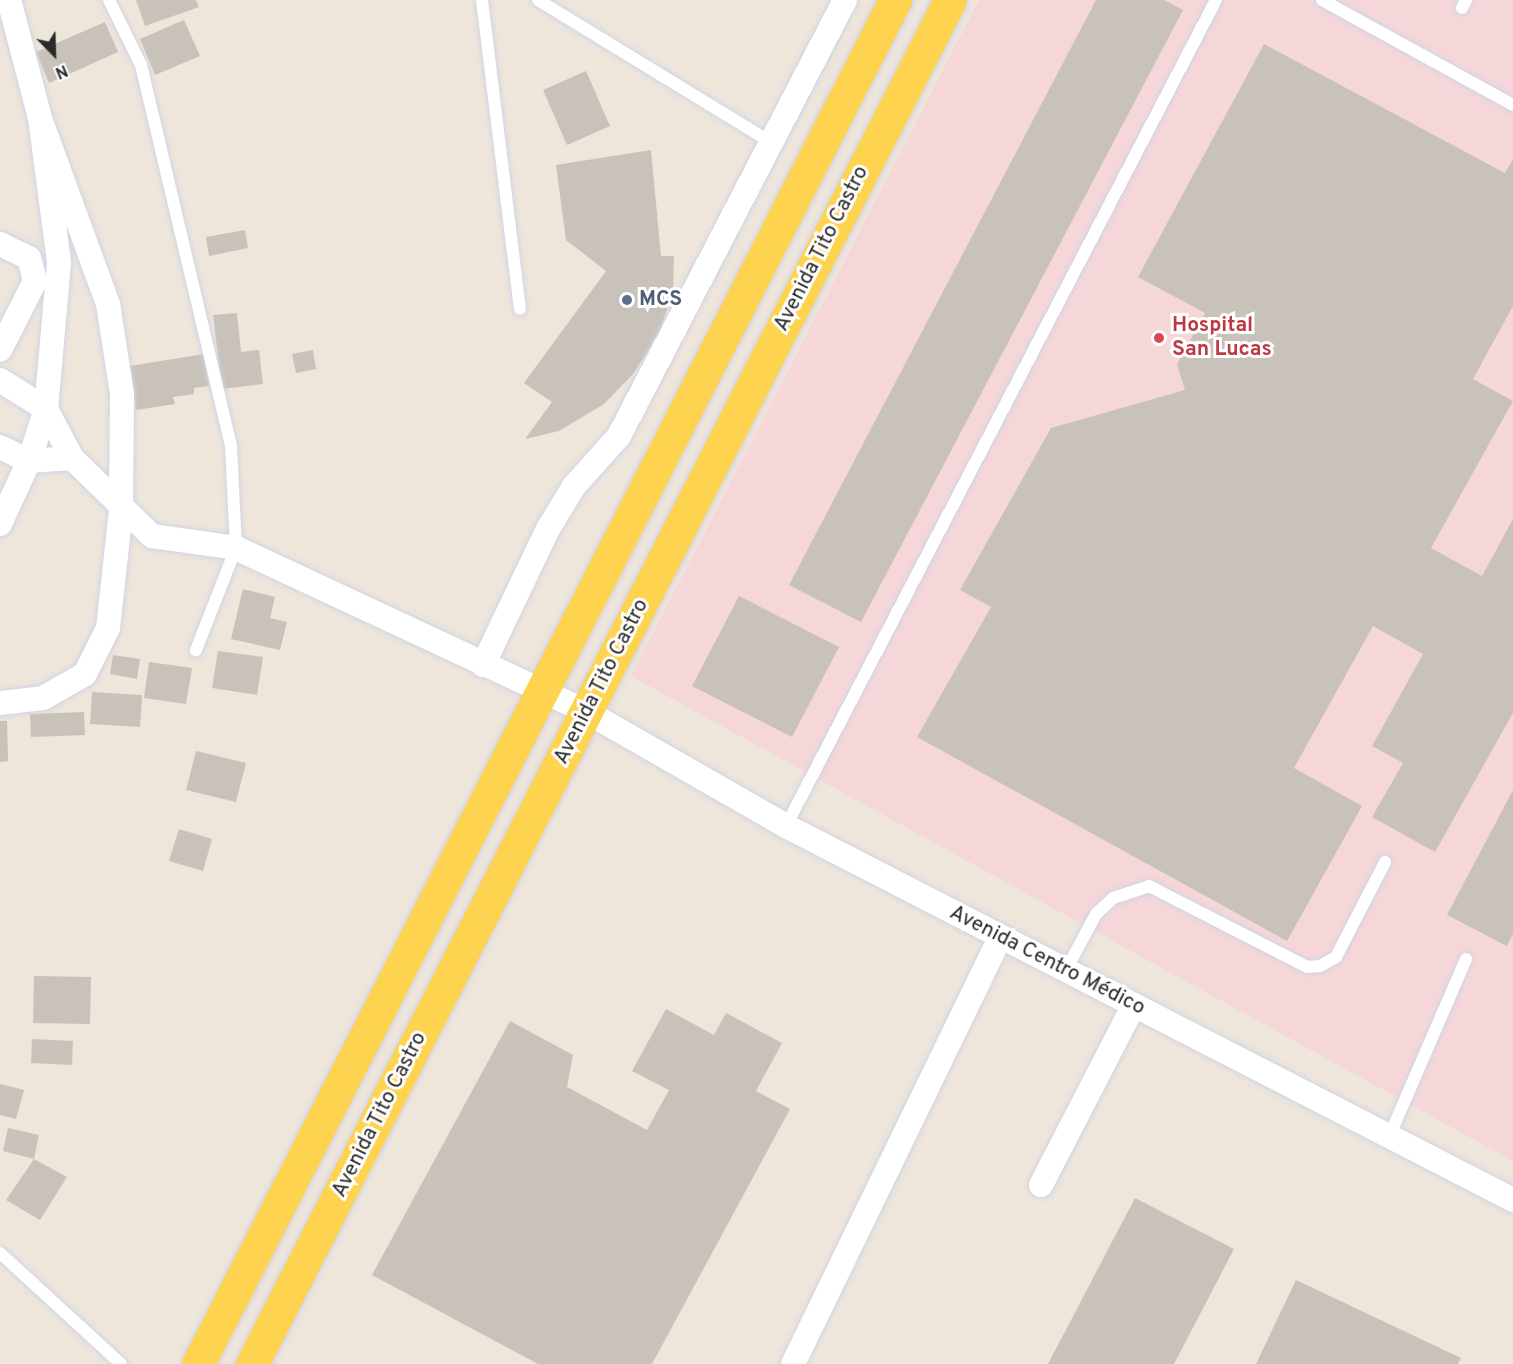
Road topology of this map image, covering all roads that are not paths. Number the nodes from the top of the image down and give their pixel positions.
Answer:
1 (9, 0) edge
2 (109, 0) edge
3 (482, 0) edge
4 (537, 0) edge
5 (845, 0) edge
6 (896, 0) edge
7 (950, 0) edge
8 (1216, 0) edge
9 (1322, 0) edge
10 (1513, 105) edge
11 (40, 118) junction
12 (771, 142) junction
13 (0, 244) edge
14 (520, 309) dead end
15 (0, 350) edge
16 (0, 380) edge
17 (46, 409) junction
18 (0, 447) edge
19 (72, 458) junction
20 (29, 461) junction
21 (121, 510) junction
22 (0, 524) edge
23 (236, 548) junction
24 (196, 650) dead end
25 (483, 665) junction
26 (543, 693) junction
27 (0, 704) edge
28 (587, 712) junction
29 (786, 826) junction
30 (1384, 862) dead end
31 (1000, 937) junction
32 (1466, 959) dead end
33 (1066, 970) junction
34 (1134, 1005) junction
35 (1389, 1137) junction
36 (1041, 1185) dead end
37 (1513, 1200) edge
38 (1, 1254) edge
39 (121, 1364) edge
40 (198, 1364) edge
41 (252, 1364) edge
42 (793, 1364) edge

1 - 11 street
2 - 23 lane
3 - 14 lane
4 - 12 lane
5 - 12 street
6 - 26 main road
7 - 28 main road, Avenida Tito Castro
8 - 29 lane
9 - 10 lane
11 - 17 street
11 - 21 street
12 - 25 street
13 - 15 street
16 - 17 street
17 - 19 street, Avenida Centro Médico
17 - 20 street
18 - 20 street
19 - 20 street
19 - 21 street, Avenida Centro Médico
20 - 22 street
21 - 23 street, Avenida Centro Médico
21 - 27 street
23 - 24 lane
23 - 25 street, Avenida Centro Médico
25 - 26 street, Avenida Centro Médico
26 - 28 street, Avenida Centro Médico
26 - 40 main road
28 - 29 street, Avenida Centro Médico
28 - 41 main road, Avenida Tito Castro
29 - 31 street, Avenida Centro Médico
30 - 33 lane
31 - 33 street, Avenida Centro Médico
31 - 42 street
32 - 35 lane
33 - 34 street, Avenida Centro Médico
34 - 35 street, Avenida Centro Médico
34 - 36 street
35 - 37 street, Avenida Centro Médico
38 - 39 lane

